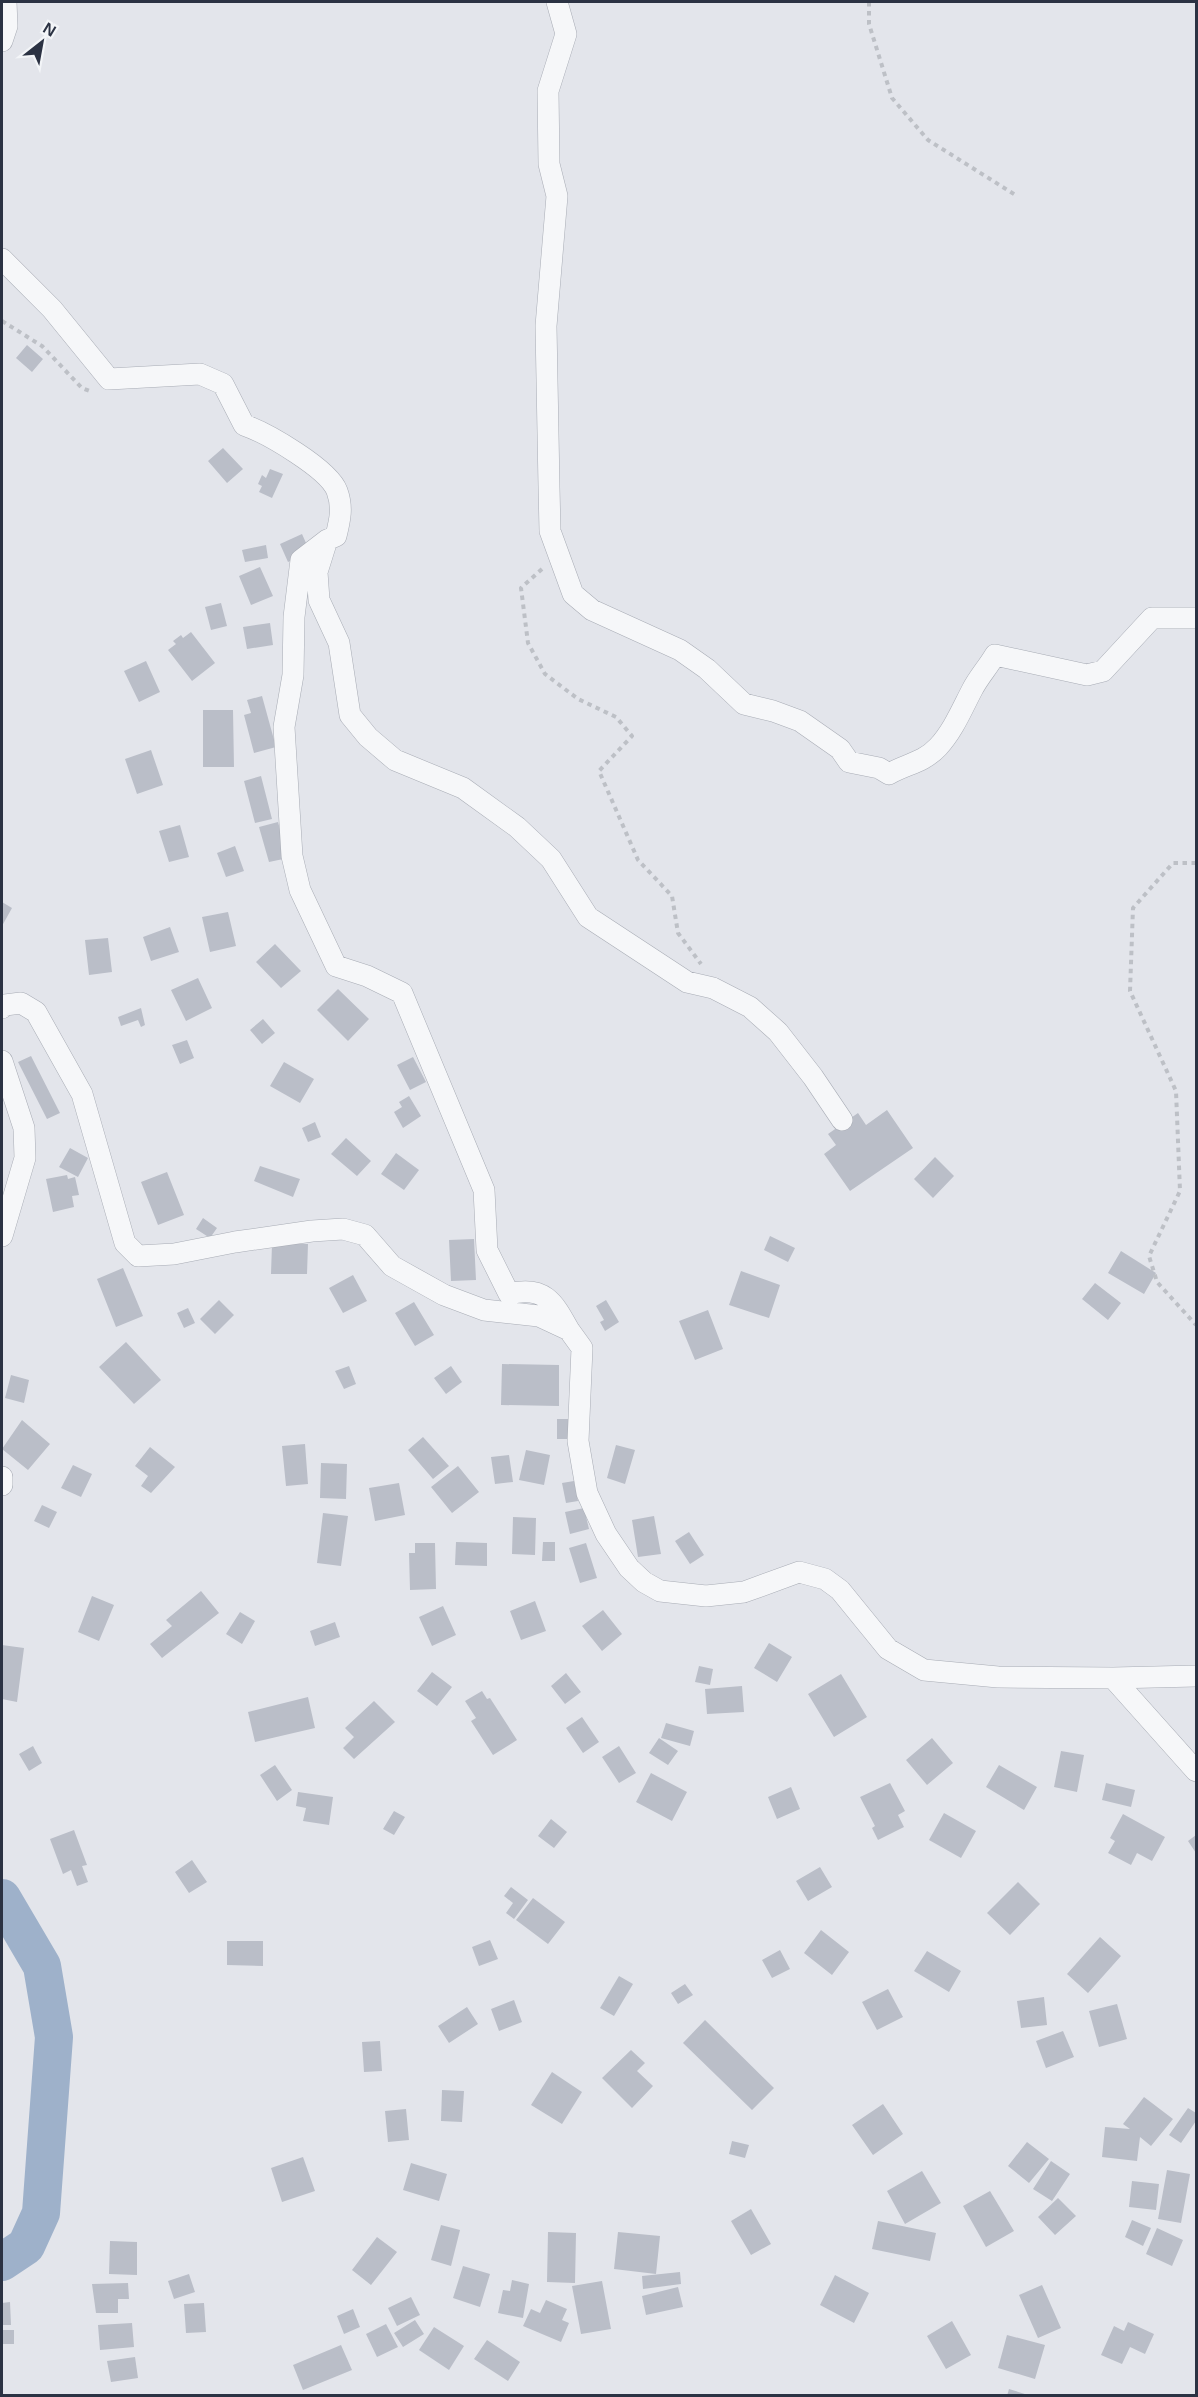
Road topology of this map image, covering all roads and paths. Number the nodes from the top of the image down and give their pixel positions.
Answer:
1 (6, 2) edge
2 (557, 2) edge
3 (869, 2) edge
4 (2, 41) edge
5 (1017, 196) dead end
6 (2, 259) edge
7 (2, 321) edge
8 (109, 379) junction
9 (327, 540) junction
10 (558, 554) junction
11 (1197, 618) edge
12 (1197, 863) edge
13 (713, 988) junction
14 (2, 1008) edge
15 (2, 1061) edge
16 (842, 1120) dead end
17 (2, 1236) edge
18 (1197, 1325) edge
19 (569, 1330) junction
20 (2, 1476) edge
21 (2, 1485) edge
22 (1197, 1676) edge
23 (1113, 1678) junction
24 (1197, 1771) edge

1 - 4 street
2 - 10 street
3 - 5 path
6 - 8 street
7 - 8 path
8 - 9 street
9 - 13 street
9 - 19 street
10 - 11 street
10 - 13 path
12 - 18 path
13 - 16 street
14 - 19 street
15 - 17 street
19 - 23 street
20 - 21 street
22 - 23 street
23 - 24 street

